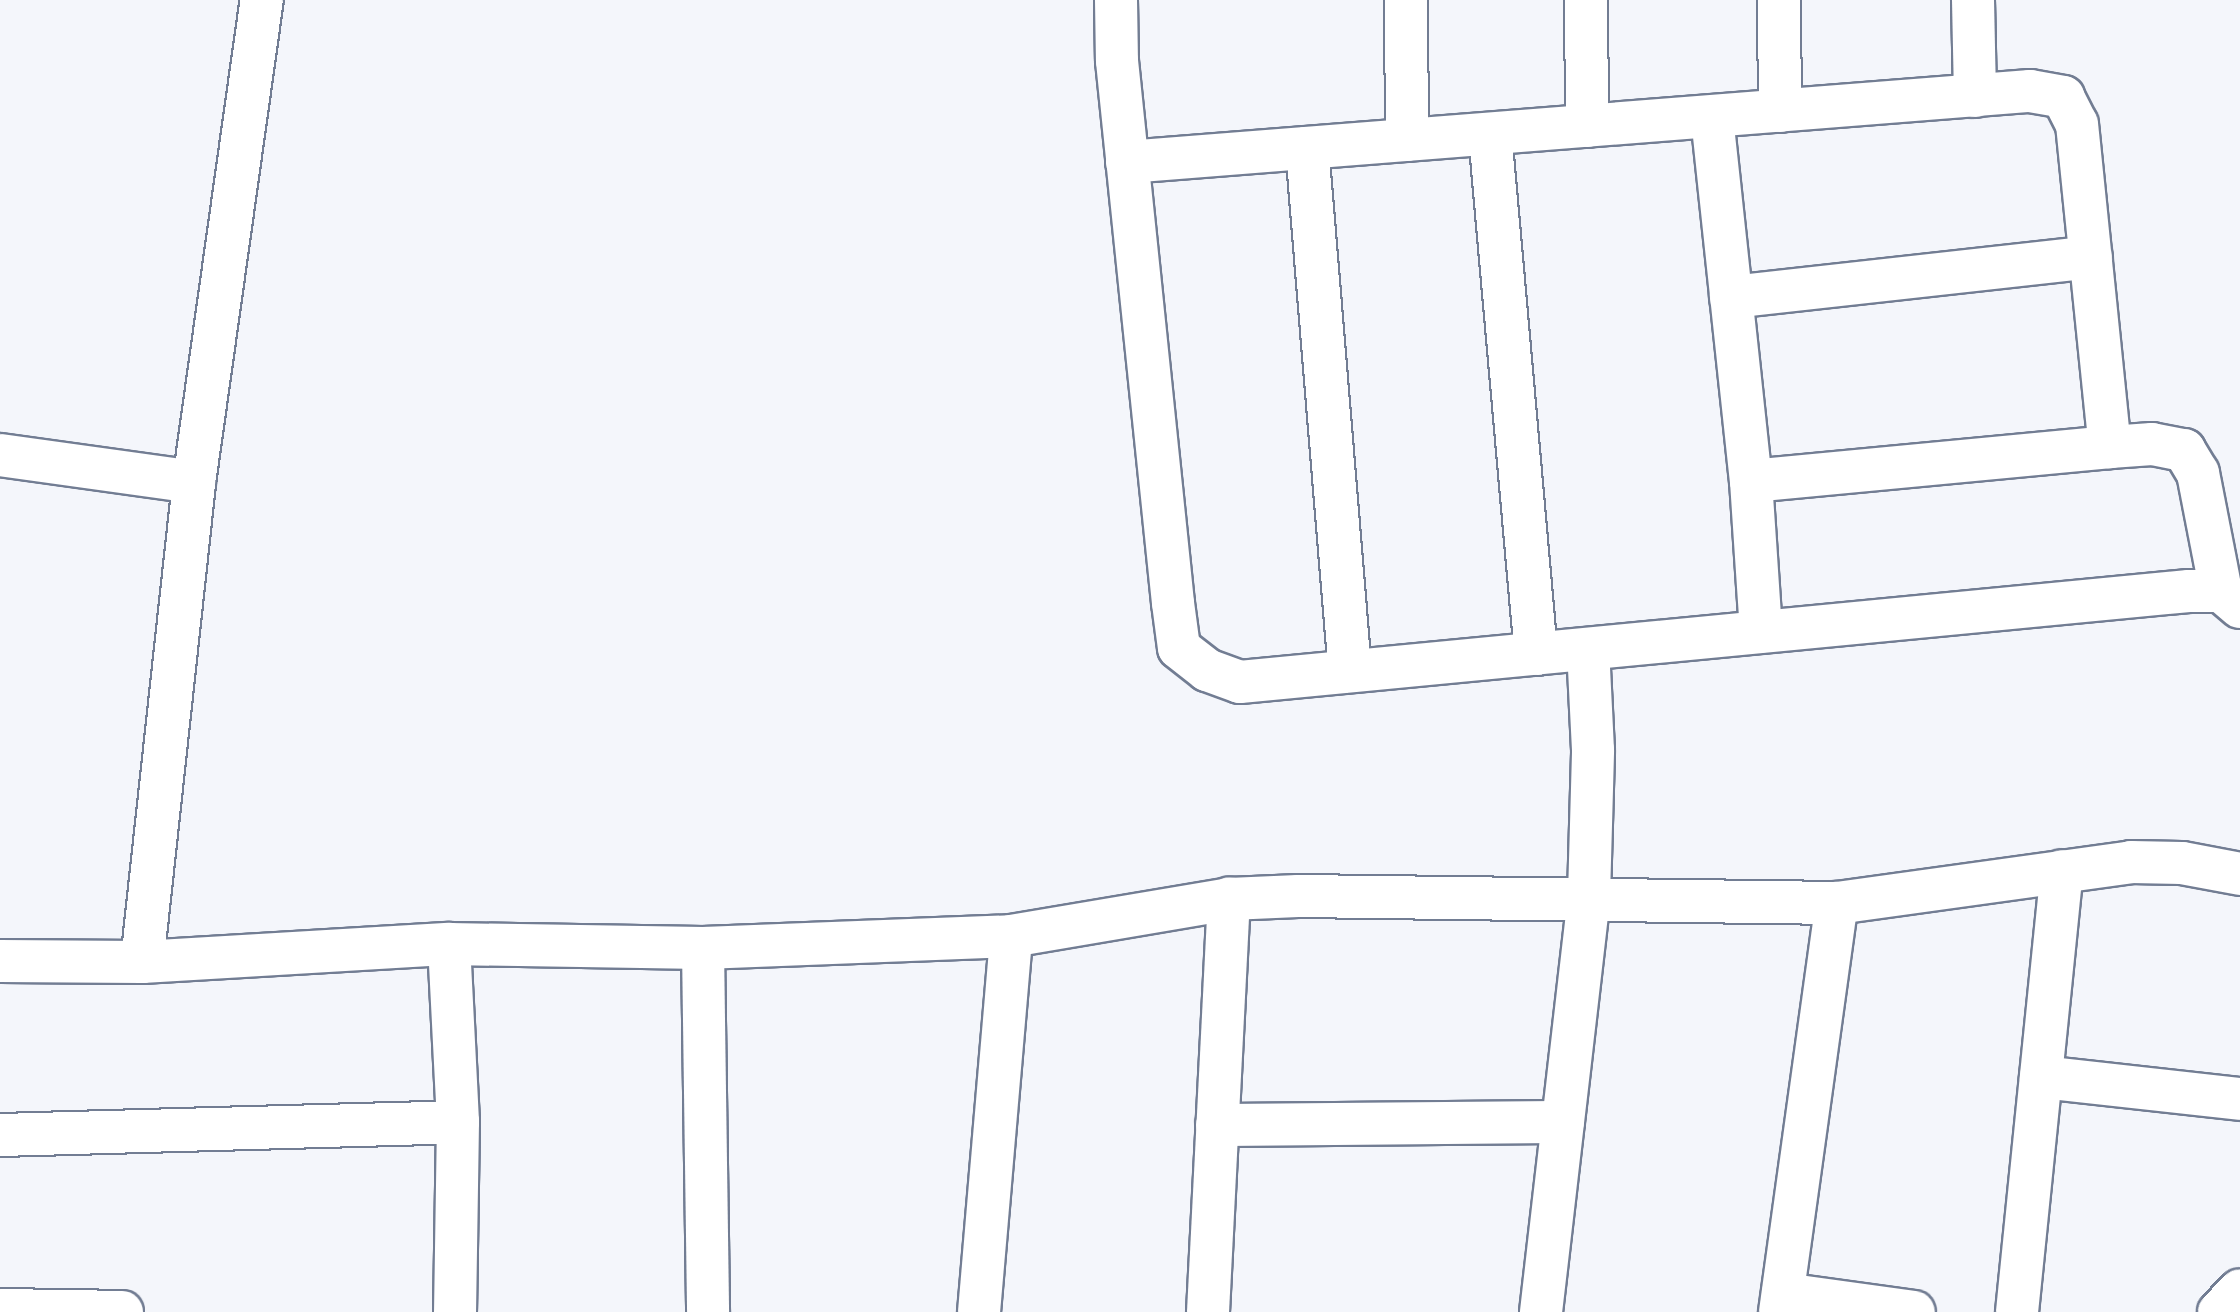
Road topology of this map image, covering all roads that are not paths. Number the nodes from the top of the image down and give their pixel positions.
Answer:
1 (262, 0) edge
2 (1116, 0) edge
3 (1406, 0) edge
4 (1586, 0) edge
5 (1779, 0) edge
6 (1973, 0) edge
7 (1975, 96) junction
8 (1780, 111) junction
9 (1712, 117) junction
10 (1587, 126) junction
11 (1490, 134) junction
12 (1407, 140) junction
13 (1307, 148) junction
14 (1127, 162) junction
15 (2091, 257) junction
16 (1731, 297) junction
17 (2110, 447) junction
18 (0, 455) edge
19 (1751, 481) junction
20 (194, 482) junction
21 (2230, 599) edge
22 (1761, 632) junction
23 (1588, 649) junction
24 (1536, 654) junction
25 (1350, 671) junction
26 (2062, 871) junction
27 (2240, 874) edge
28 (1589, 896) junction
29 (1229, 899) junction
30 (1837, 903) junction
31 (1011, 936) junction
32 (449, 944) junction
33 (703, 948) junction
34 (0, 961) edge
35 (142, 962) junction
36 (2041, 1077) junction
37 (2240, 1099) edge
38 (458, 1122) junction
39 (1563, 1122) junction
40 (1217, 1125) junction
41 (0, 1135) edge
42 (2240, 1290) edge
43 (1781, 1303) edge
44 (0, 1310) edge
45 (122, 1312) edge
46 (455, 1312) edge
47 (708, 1312) edge
48 (979, 1312) edge
49 (1208, 1312) edge
50 (1541, 1312) edge
51 (1914, 1312) edge
52 (2017, 1312) edge
53 (2219, 1312) edge

1 - 20 street
2 - 14 street
3 - 12 street
4 - 10 street
5 - 8 street
6 - 7 street
7 - 8 street
7 - 15 street
8 - 9 street
9 - 10 street
9 - 16 street
10 - 11 street
11 - 12 street
11 - 24 street
12 - 13 street
13 - 14 street
13 - 25 street
14 - 25 street
15 - 16 street
15 - 17 street
16 - 19 street
17 - 19 street
17 - 21 street
18 - 20 street
19 - 22 street
20 - 35 street
21 - 22 street
22 - 23 street
23 - 24 street
23 - 28 street
24 - 25 street
26 - 27 street
26 - 30 street
26 - 36 street
28 - 29 street
28 - 30 street
28 - 39 street
29 - 31 street
29 - 40 street
30 - 43 street
31 - 33 street
31 - 48 street
32 - 33 street
32 - 35 street
32 - 38 street
33 - 47 street
34 - 35 street
36 - 37 street
36 - 52 street
38 - 41 street
38 - 46 street
39 - 40 street
39 - 50 street
40 - 49 street
42 - 53 street
43 - 51 street
44 - 45 street

